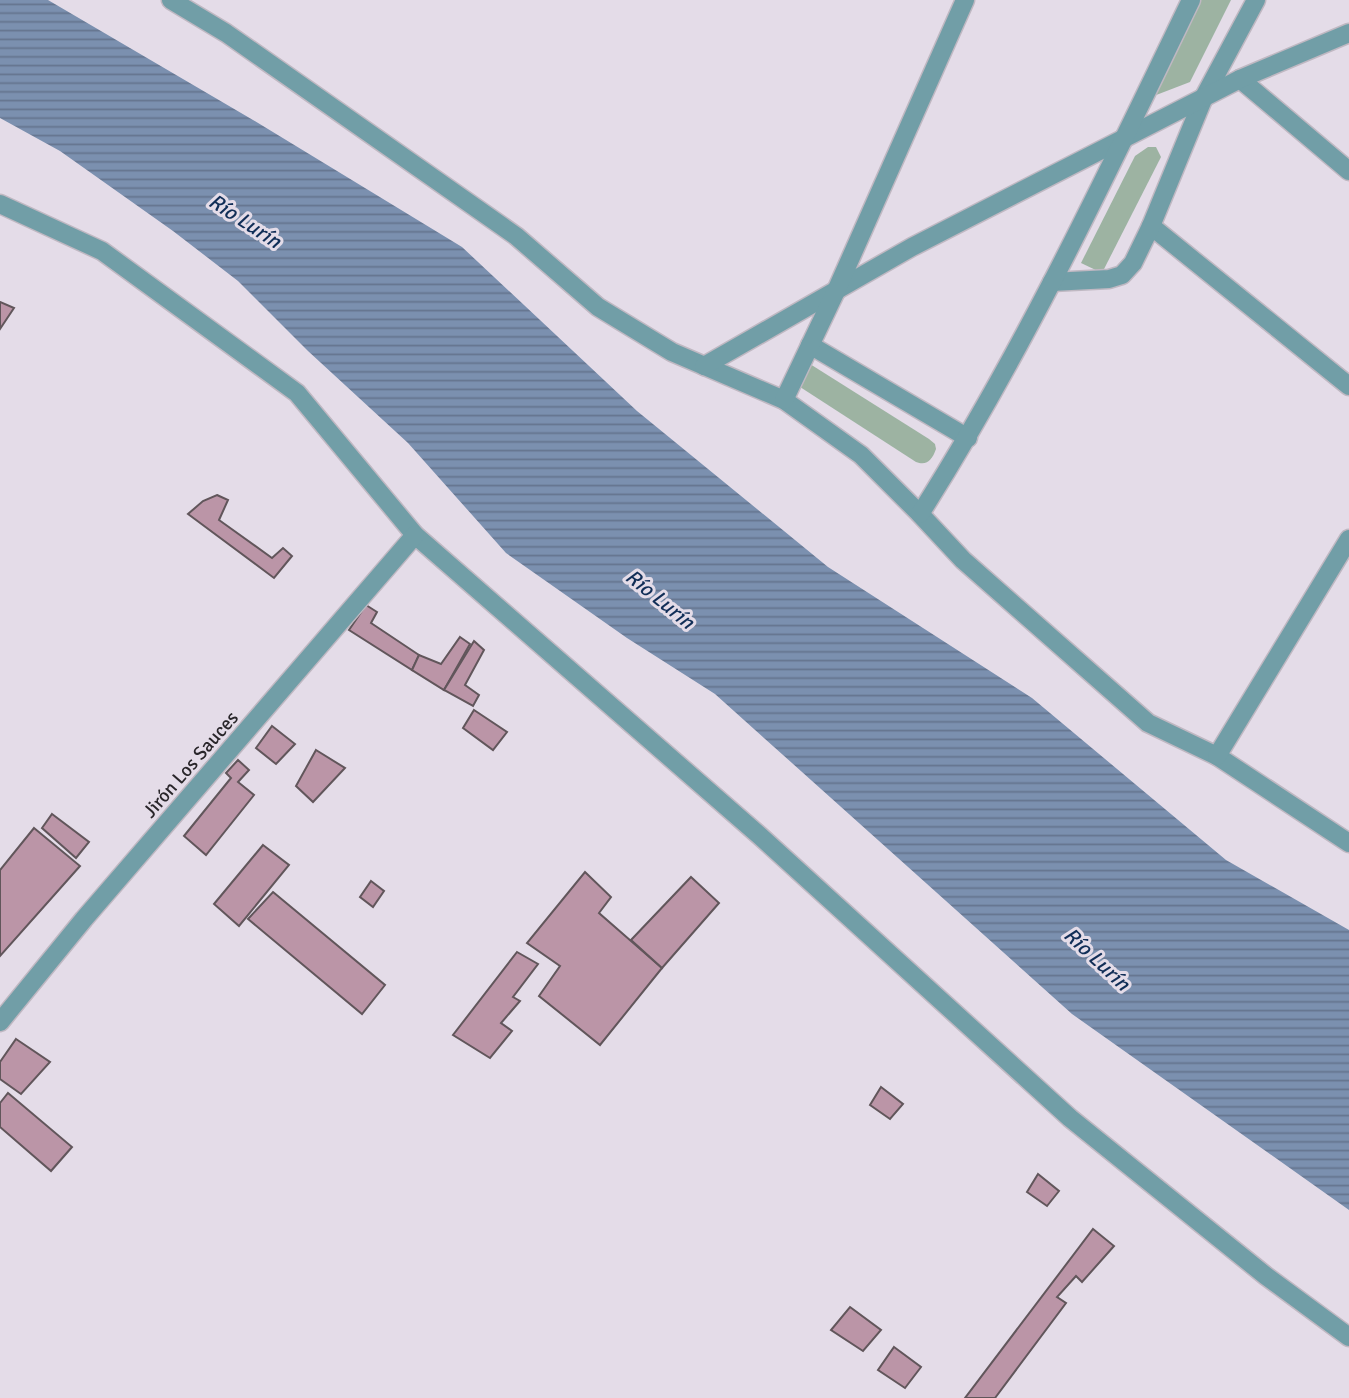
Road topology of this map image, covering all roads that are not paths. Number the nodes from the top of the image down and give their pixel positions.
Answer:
1 (171, 0) edge
2 (965, 0) edge
3 (1191, 0) edge
4 (1256, 0) edge
5 (1349, 33) edge
6 (1240, 79) junction
7 (1204, 97) junction
8 (1124, 140) junction
9 (1349, 171) edge
10 (0, 204) edge
11 (1152, 226) junction
12 (1052, 282) junction
13 (836, 291) junction
14 (810, 345) junction
15 (704, 366) junction
16 (1349, 386) edge
17 (784, 400) junction
18 (968, 438) junction
19 (920, 514) junction
20 (415, 535) junction
21 (1349, 539) edge
22 (1217, 756) junction
23 (1349, 843) edge
24 (0, 1022) edge
25 (1349, 1337) edge

1 - 15 street
2 - 13 street
3 - 8 street
4 - 7 street
5 - 6 street
6 - 7 street
6 - 9 street
7 - 8 street
7 - 11 street
8 - 12 street
8 - 13 street
10 - 20 street
11 - 12 street
11 - 16 street
12 - 18 street
13 - 14 street
13 - 15 street
14 - 17 street
14 - 18 street
15 - 17 street
17 - 19 street
18 - 19 street
19 - 22 street
20 - 24 street, Jirón Los Sauces
20 - 25 street
21 - 22 street
22 - 23 street

